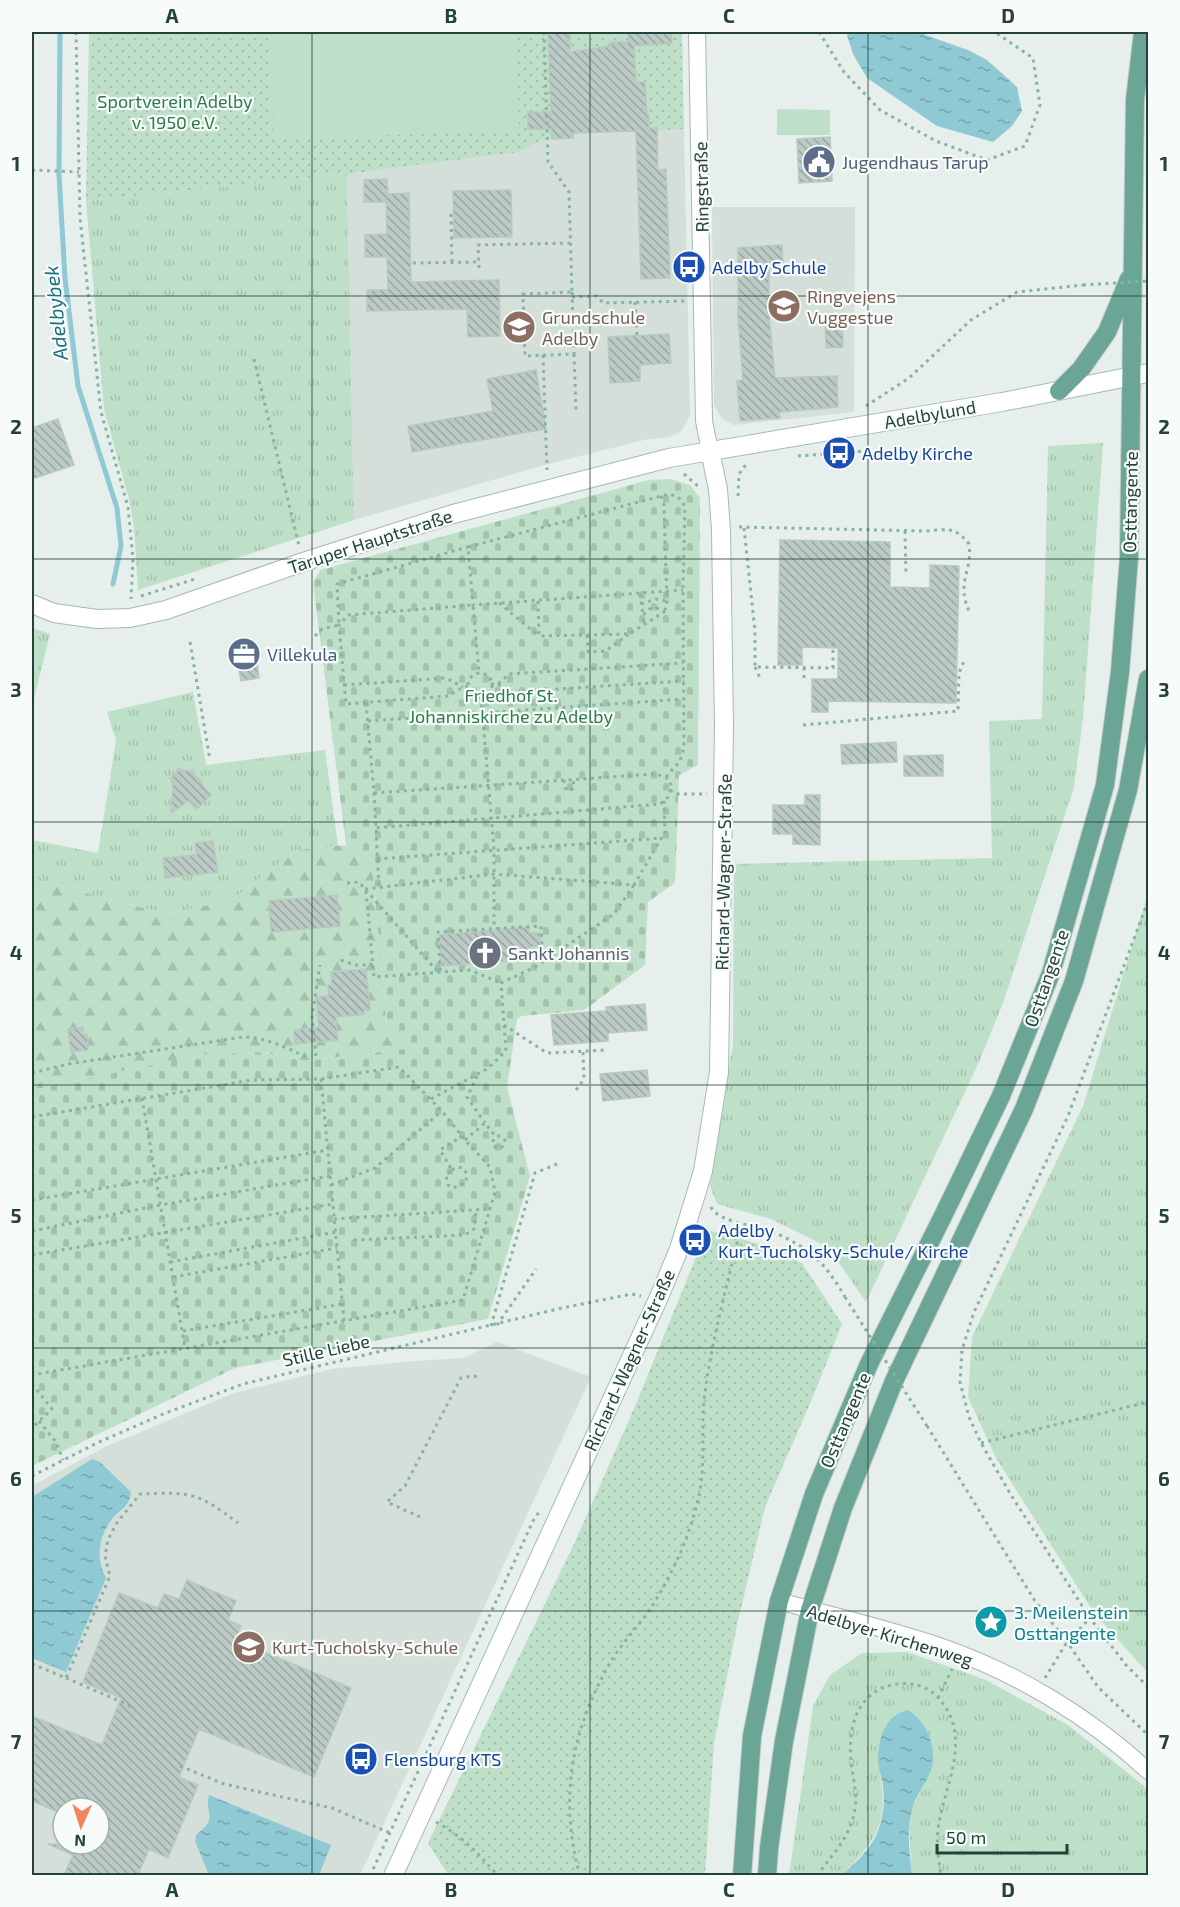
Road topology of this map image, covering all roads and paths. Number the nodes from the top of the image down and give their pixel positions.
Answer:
1 (76, 32) edge
2 (544, 32) edge
3 (697, 32) edge
4 (819, 32) edge
5 (995, 32) edge
6 (1143, 32) edge
7 (32, 170) edge
8 (79, 172) junction
9 (451, 214) dead end
10 (570, 243) junction
11 (478, 262) junction
12 (412, 263) dead end
13 (452, 263) junction
14 (1134, 266) junction
15 (479, 268) dead end
16 (1149, 281) edge
17 (572, 292) junction
18 (572, 297) junction
19 (703, 301) junction
20 (635, 302) junction
21 (637, 336) dead end
22 (574, 354) junction
23 (543, 356) junction
24 (254, 359) dead end
25 (1140, 375) edge
26 (1059, 391) junction
27 (862, 408) dead end
28 (576, 410) dead end
29 (710, 451) junction
30 (866, 451) dead end
31 (790, 456) dead end
32 (750, 460) dead end
33 (547, 470) dead end
34 (678, 472) dead end
35 (701, 492) dead end
36 (661, 496) junction
37 (738, 504) dead end
38 (721, 527) junction
39 (744, 528) junction
40 (905, 530) junction
41 (468, 547) junction
42 (303, 562) junction
43 (906, 574) dead end
44 (683, 590) junction
45 (666, 591) junction
46 (640, 593) junction
47 (131, 599) dead end
48 (538, 601) junction
49 (666, 601) junction
50 (499, 603) junction
51 (32, 604) edge
52 (641, 604) junction
53 (473, 605) junction
54 (664, 612) junction
55 (970, 613) dead end
56 (644, 615) junction
57 (339, 625) junction
58 (644, 625) junction
59 (629, 634) junction
60 (587, 635) junction
61 (315, 636) dead end
62 (539, 636) junction
63 (833, 641) dead end
64 (190, 642) dead end
65 (964, 661) dead end
66 (683, 663) junction
67 (755, 667) junction
68 (804, 668) junction
69 (479, 673) junction
70 (760, 678) dead end
71 (804, 678) dead end
72 (1149, 679) edge
73 (684, 681) junction
74 (491, 684) junction
75 (498, 684) junction
76 (344, 685) junction
77 (468, 686) junction
78 (463, 687) junction
79 (481, 697) junction
80 (684, 699) junction
81 (366, 703) junction
82 (483, 713) junction
83 (368, 720) junction
84 (803, 725) dead end
85 (210, 760) dead end
86 (666, 777) junction
87 (573, 779) junction
88 (564, 780) junction
89 (489, 784) junction
90 (670, 790) junction
91 (374, 792) junction
92 (709, 794) dead end
93 (664, 800) junction
94 (492, 817) junction
95 (375, 828) junction
96 (663, 838) junction
97 (494, 849) junction
98 (377, 858) junction
99 (494, 874) junction
100 (346, 883) dead end
101 (634, 885) junction
102 (379, 888) junction
103 (365, 890) junction
104 (1149, 901) edge
105 (494, 928) junction
106 (340, 960) dead end
107 (543, 962) junction
108 (320, 965) dead end
109 (373, 965) junction
110 (439, 971) junction
111 (501, 984) junction
112 (504, 1024) junction
113 (608, 1050) dead end
114 (583, 1052) junction
115 (316, 1056) dead end
116 (307, 1057) dead end
117 (32, 1073) edge
118 (478, 1074) junction
119 (321, 1079) junction
120 (576, 1089) dead end
121 (142, 1098) junction
122 (431, 1099) junction
123 (442, 1111) junction
124 (32, 1117) edge
125 (485, 1123) junction
126 (462, 1136) junction
127 (496, 1137) dead end
128 (465, 1140) junction
129 (328, 1150) junction
130 (557, 1164) dead end
131 (452, 1170) junction
132 (330, 1176) junction
133 (156, 1179) junction
134 (331, 1185) junction
135 (32, 1200) edge
136 (333, 1204) junction
137 (160, 1205) junction
138 (489, 1209) junction
139 (476, 1210) junction
140 (722, 1217) dead end
141 (334, 1219) junction
142 (742, 1223) junction
143 (32, 1231) edge
144 (165, 1231) junction
145 (336, 1232) junction
146 (354, 1240) dead end
147 (337, 1248) junction
148 (32, 1255) edge
149 (170, 1262) junction
150 (536, 1269) dead end
151 (173, 1277) junction
152 (645, 1287) dead end
153 (641, 1296) junction
154 (342, 1304) junction
155 (636, 1306) dead end
156 (344, 1320) junction
157 (497, 1325) junction
158 (491, 1326) junction
159 (183, 1330) junction
160 (185, 1348) junction
161 (32, 1375) edge
162 (481, 1377) dead end
163 (32, 1384) edge
164 (1149, 1402) edge
165 (39, 1421) junction
166 (32, 1428) edge
167 (981, 1443) junction
168 (63, 1460) junction
169 (32, 1476) edge
170 (545, 1505) dead end
171 (420, 1517) dead end
172 (238, 1523) dead end
173 (779, 1601) junction
174 (810, 1610) junction
175 (1090, 1618) junction
176 (1067, 1642) junction
177 (958, 1654) junction
178 (32, 1664) edge
179 (66, 1678) junction
180 (1149, 1687) edge
181 (1038, 1690) junction
182 (938, 1698) junction
183 (135, 1708) dead end
184 (1149, 1735) edge
185 (180, 1766) dead end
186 (1149, 1771) edge
187 (421, 1814) junction
188 (390, 1833) junction
189 (370, 1875) edge
190 (393, 1875) edge
191 (498, 1875) edge
192 (580, 1875) edge
193 (742, 1875) edge
194 (768, 1875) edge
195 (817, 1875) edge
196 (941, 1875) edge

1 - 8 path
2 - 10 path
3 - 19 street, Ringstraße
4 - 5 path
6 - 14 main road, Osttangente
7 - 8 path
8 - 47 path
9 - 13 path
10 - 11 path
10 - 17 path
11 - 13 path
11 - 15 path
12 - 13 path
14 - 25 main road, Osttangente
14 - 26 main road
16 - 27 path, bridge
17 - 18 path
17 - 23 path
18 - 20 path
18 - 22 path
19 - 20 path
19 - 29 street, Ringstraße
20 - 21 path
22 - 23 path
22 - 28 path
23 - 33 path
24 - 42 path
25 - 26 street, Adelbylund
25 - 173 main road, Osttangente
26 - 29 street, Adelbylund
29 - 38 street, Richard-Wagner-Straße
29 - 42 street, Taruper Hauptstraße
30 - 31 path
32 - 37 path
34 - 35 path
36 - 41 path
36 - 44 path
36 - 45 path
38 - 39 path
38 - 187 street, Richard-Wagner-Straße
39 - 40 path
39 - 67 path
40 - 43 path
40 - 55 path
41 - 53 path
41 - 57 path
42 - 51 street, Taruper Hauptstraße
44 - 45 path
44 - 66 path
45 - 46 path
45 - 49 path
46 - 48 path
46 - 52 path
48 - 50 path
48 - 62 path
49 - 52 path
49 - 54 path
50 - 53 path
50 - 62 path
52 - 56 path
53 - 57 path
53 - 69 path
54 - 56 path
54 - 58 path
56 - 58 path
57 - 61 path
57 - 76 path
58 - 59 path
59 - 60 path
59 - 60 path
60 - 62 path
63 - 68 path
64 - 85 path
65 - 84 path
66 - 73 path
66 - 75 path
67 - 68 path
67 - 70 path
68 - 71 path
69 - 74 path
69 - 77 path
72 - 174 main road, Osttangente
73 - 75 path
73 - 80 path
74 - 75 path
74 - 79 path
76 - 78 path
76 - 81 path
77 - 78 path
77 - 79 path
78 - 81 path
79 - 82 path
80 - 82 path
80 - 86 path
81 - 83 path
82 - 83 path
82 - 89 path
83 - 91 path
86 - 87 path
86 - 90 path
87 - 88 path
87 - 88 path
88 - 89 path
89 - 91 path
89 - 94 path
90 - 92 path
90 - 93 path
91 - 95 path
93 - 94 path
93 - 96 path
94 - 95 path
94 - 97 path
95 - 98 path
96 - 97 path
96 - 101 path
97 - 98 path
97 - 99 path
98 - 102 path
99 - 101 path
99 - 102 path
99 - 105 path
100 - 103 path
101 - 107 path
102 - 103 path
103 - 109 path
103 - 110 path
104 - 167 path
105 - 107 path
105 - 110 path
106 - 109 path
107 - 111 path
108 - 115 path
109 - 110 path
110 - 111 path
111 - 112 path
112 - 114 path
112 - 118 path
113 - 114 path
114 - 120 path
116 - 117 path
118 - 122 path
118 - 125 path
119 - 121 path
119 - 122 path
119 - 129 path
121 - 124 path
121 - 133 path
122 - 123 path
123 - 126 path
123 - 134 path
125 - 127 path
125 - 128 path
126 - 128 path
126 - 131 path
128 - 138 path
129 - 132 path
129 - 133 path
130 - 158 path
131 - 131 path
132 - 134 path
132 - 137 path
133 - 135 path
133 - 137 path
134 - 136 path
136 - 141 path
136 - 144 path
137 - 143 path
137 - 144 path
138 - 139 path
138 - 156 path
139 - 141 path
139 - 146 path
140 - 142 path
141 - 145 path
142 - 176 path, bridge
142 - 192 path
144 - 148 path
144 - 149 path
145 - 147 path
145 - 149 path
147 - 151 path
147 - 154 path
149 - 151 path
150 - 157 path
151 - 159 path
152 - 153 path
153 - 155 path
153 - 157 path, Stille Liebe
154 - 156 path
154 - 159 path
156 - 160 path
157 - 158 path, Stille Liebe
158 - 168 path, Stille Liebe
159 - 160 path
160 - 161 path
162 - 171 path
163 - 165 path
164 - 167 path
165 - 166 path
165 - 168 path
167 - 175 path
168 - 169 path, Stille Liebe
170 - 188 path
172 - 179 path
173 - 174 street, Adelbyer Kirchenweg
173 - 193 main road, Osttangente
174 - 177 street, Adelbyer Kirchenweg
174 - 194 main road, Osttangente
175 - 176 path
175 - 180 path
176 - 181 path
176 - 184 path
177 - 181 street, Adelbyer Kirchenweg
177 - 182 path
178 - 179 path
179 - 183 path
181 - 186 street, Adelbyer Kirchenweg
182 - 195 path
182 - 196 path
185 - 188 path
187 - 190 street, Richard-Wagner-Straße
187 - 191 path
188 - 189 path

